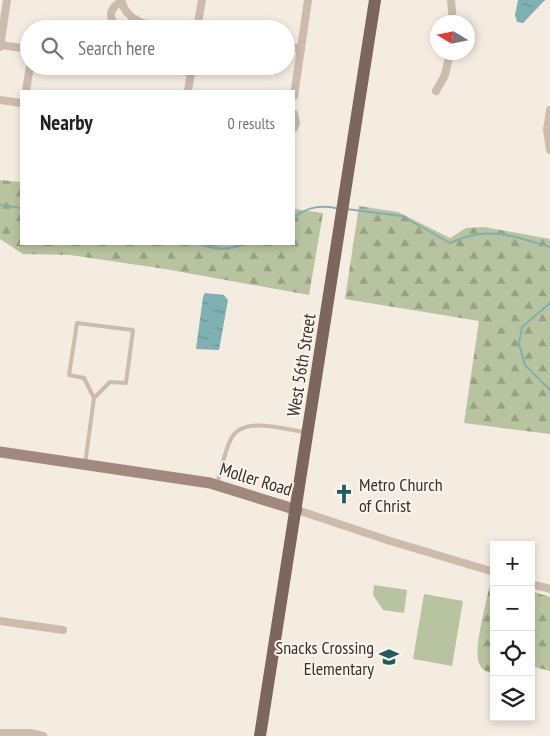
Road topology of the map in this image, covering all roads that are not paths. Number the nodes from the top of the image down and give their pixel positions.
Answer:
1 (7, 0) edge
2 (202, 0) edge
3 (308, 0) edge
4 (375, 0) edge
5 (451, 0) edge
6 (121, 1) edge
7 (452, 15) edge
8 (133, 19) edge
9 (113, 20) edge
10 (199, 20) edge
11 (0, 46) edge
12 (20, 48) edge
13 (295, 48) edge
14 (301, 49) junction
15 (448, 60) edge
16 (29, 75) edge
17 (191, 75) edge
18 (26, 90) edge
19 (188, 90) edge
20 (294, 90) edge
21 (436, 91) dead end
22 (0, 100) edge
23 (20, 103) edge
24 (550, 110) edge
25 (550, 150) edge
26 (94, 398) junction
27 (309, 432) junction
28 (0, 452) edge
29 (85, 464) junction
30 (217, 484) junction
31 (297, 510) junction
32 (490, 571) edge
33 (535, 585) edge
34 (550, 589) edge
35 (0, 621) edge
36 (63, 630) dead end
37 (0, 733) edge
38 (43, 736) edge
39 (260, 736) edge

1 - 11 street
2 - 10 street
3 - 14 street
4 - 27 main road, West 56th Street
5 - 7 street
6 - 8 street
6 - 9 street
11 - 12 street
13 - 14 street
14 - 20 street
15 - 21 street
16 - 18 street
17 - 19 street
22 - 23 street
24 - 25 street
26 - 26 lane
26 - 29 lane
27 - 30 lane
27 - 31 main road, West 56th Street
28 - 29 street, Moller Road
29 - 30 street, Moller Road
30 - 31 street, Moller Road
31 - 32 street, Moller Road
31 - 39 main road, West 56th Street
33 - 34 street
35 - 36 street
37 - 38 street

